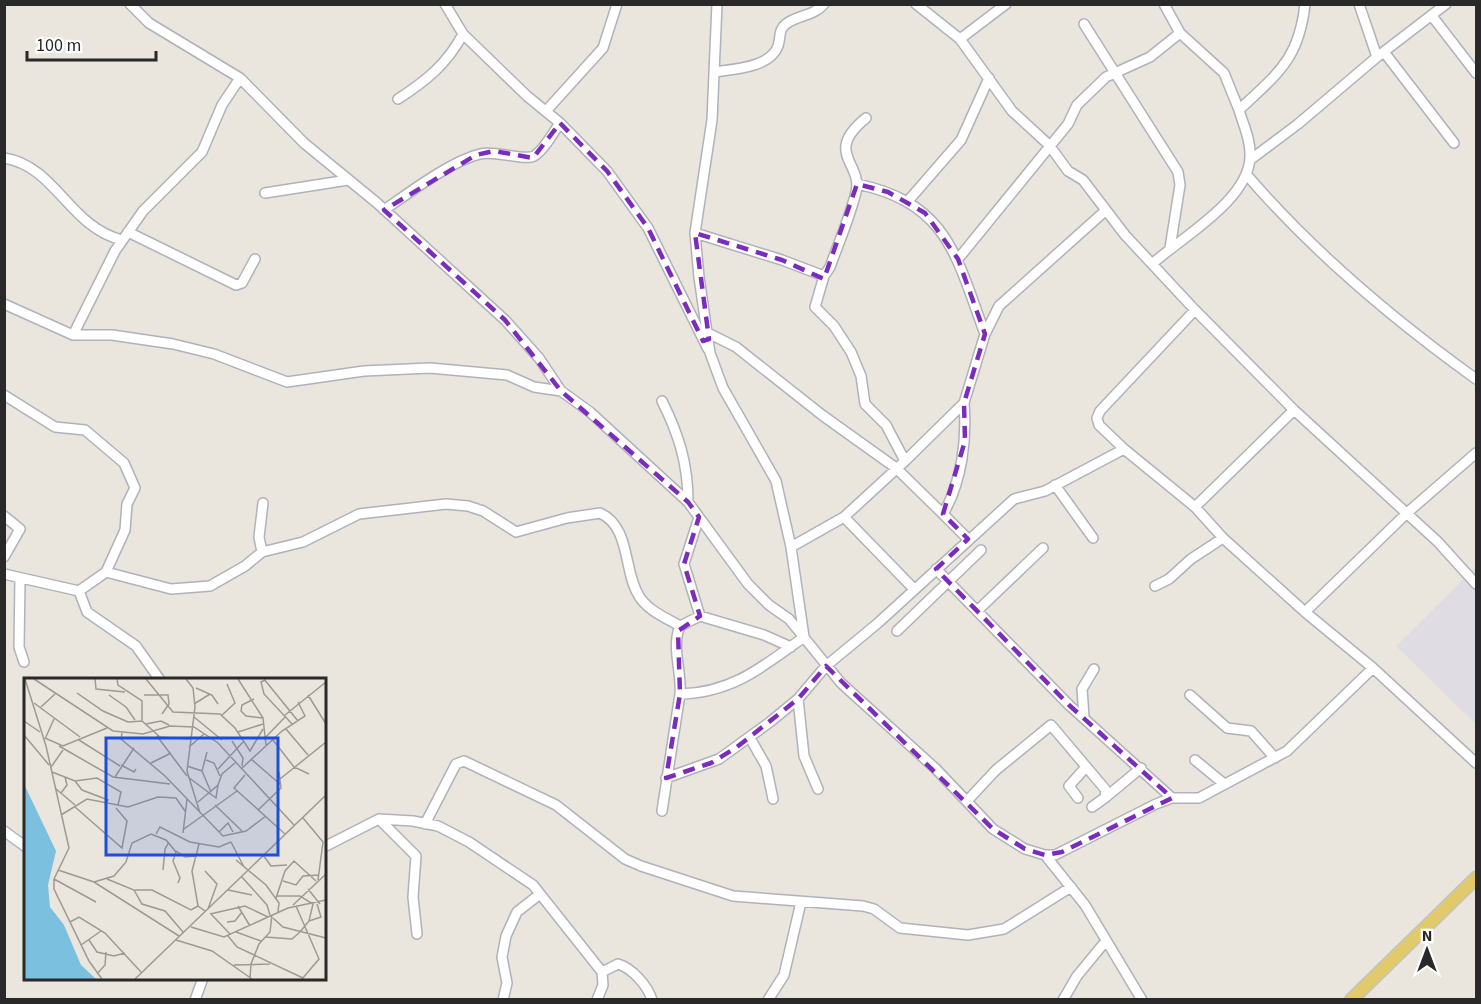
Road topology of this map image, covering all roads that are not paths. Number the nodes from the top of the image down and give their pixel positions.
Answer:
1 (130, 4) edge
2 (445, 4) edge
3 (617, 4) edge
4 (706, 4) edge
5 (824, 4) edge
6 (916, 4) edge
7 (1006, 4) edge
8 (1164, 4) edge
9 (1305, 4) edge
10 (1359, 4) edge
11 (1446, 4) edge
12 (717, 5) edge
13 (990, 8) edge
14 (1432, 16) junction
15 (1084, 24) dead end
16 (1180, 33) junction
17 (463, 34) junction
18 (960, 39) junction
19 (1380, 54) junction
20 (1114, 71) junction
21 (714, 72) junction
22 (1476, 73) edge
23 (240, 78) junction
24 (989, 78) junction
25 (398, 99) dead end
26 (1239, 110) junction
27 (546, 111) junction
28 (866, 118) dead end
29 (560, 123) junction
30 (1454, 142) dead end
31 (1048, 145) junction
32 (4, 158) edge
33 (1250, 160) junction
34 (1246, 174) junction
35 (348, 180) junction
36 (857, 184) junction
37 (265, 193) dead end
38 (908, 201) junction
39 (384, 210) junction
40 (1105, 211) junction
41 (128, 232) junction
42 (695, 233) junction
43 (122, 240) junction
44 (1170, 248) junction
45 (255, 259) dead end
46 (958, 259) junction
47 (1152, 264) junction
48 (824, 276) junction
49 (4, 304) edge
50 (1194, 310) junction
51 (708, 333) junction
52 (985, 334) junction
53 (73, 335) junction
54 (710, 353) junction
55 (1476, 379) edge
56 (561, 391) junction
57 (4, 395) edge
58 (662, 401) dead end
59 (964, 402) junction
60 (1294, 410) junction
61 (1124, 449) junction
62 (1476, 453) edge
63 (905, 461) junction
64 (896, 468) junction
65 (1055, 485) junction
66 (688, 502) junction
67 (263, 503) dead end
68 (1195, 507) junction
69 (1407, 513) junction
70 (943, 514) junction
71 (4, 516) edge
72 (699, 517) junction
73 (844, 517) junction
74 (1093, 538) dead end
75 (1224, 538) junction
76 (968, 539) junction
77 (791, 547) junction
78 (1043, 548) dead end
79 (981, 549) dead end
80 (262, 552) junction
81 (4, 557) edge
82 (936, 569) junction
83 (106, 572) junction
84 (4, 574) edge
85 (20, 579) junction
86 (947, 581) junction
87 (1476, 584) edge
88 (1155, 586) dead end
89 (914, 589) junction
90 (79, 591) junction
91 (977, 611) junction
92 (1305, 612) junction
93 (700, 616) junction
94 (680, 626) junction
95 (897, 631) dead end
96 (804, 637) junction
97 (791, 647) junction
98 (24, 662) dead end
99 (826, 666) junction
100 (1373, 668) junction
101 (1094, 669) dead end
102 (159, 678) edge
103 (680, 694) junction
104 (1190, 695) dead end
105 (798, 699) junction
106 (1084, 717) junction
107 (750, 738) junction
108 (1275, 758) junction
109 (1195, 760) dead end
110 (1476, 763) edge
111 (1086, 767) junction
112 (1141, 768) junction
113 (666, 778) junction
114 (1224, 783) junction
115 (818, 789) dead end
116 (1106, 797) junction
117 (1078, 798) dead end
118 (1172, 798) junction
119 (773, 799) dead end
120 (967, 801) junction
121 (1092, 807) dead end
122 (662, 811) dead end
123 (379, 819) junction
124 (425, 824) junction
125 (4, 831) edge
126 (24, 846) edge
127 (326, 846) edge
128 (1045, 855) junction
129 (1476, 878) edge
130 (1071, 888) junction
131 (540, 894) junction
132 (801, 902) junction
133 (417, 934) dead end
134 (1105, 942) junction
135 (602, 972) junction
136 (202, 980) edge
137 (195, 999) edge
138 (503, 999) edge
139 (597, 999) edge
140 (652, 999) edge
141 (768, 999) edge
142 (1063, 999) edge
143 (1142, 999) edge
144 (1351, 999) edge

1 - 23 street
2 - 17 street
3 - 27 street
4 - 12 street
5 - 21 street
6 - 18 street
7 - 13 street
8 - 16 street
9 - 26 street
10 - 19 street
11 - 14 street
12 - 21 street
13 - 18 street
14 - 19 street
14 - 22 street
15 - 20 street
16 - 20 street
16 - 26 street
17 - 25 street
17 - 27 street
18 - 24 street
19 - 30 street
19 - 33 street
20 - 31 street
20 - 44 street
21 - 42 street
23 - 35 street
23 - 41 street
24 - 31 street
24 - 38 street
26 - 33 street
27 - 29 street
28 - 36 street
29 - 39 street
29 - 54 street
31 - 40 street
31 - 46 street
32 - 43 street
33 - 34 street
34 - 44 street
34 - 55 street
35 - 37 street
35 - 39 street
36 - 38 street
36 - 48 street
38 - 46 street
39 - 56 street
40 - 47 street
40 - 52 street
41 - 43 street
41 - 45 street
42 - 48 street
42 - 51 street
43 - 53 street
44 - 47 street
46 - 52 street
47 - 50 street
48 - 63 street
49 - 53 street
50 - 60 street
50 - 61 street
51 - 54 street
51 - 64 street
52 - 59 street
53 - 56 street
54 - 77 street
56 - 66 street
57 - 83 street
58 - 66 street
59 - 63 street
59 - 70 street
60 - 68 street
60 - 69 street
61 - 65 street
61 - 68 street
62 - 69 street
63 - 64 street
64 - 70 street
64 - 73 street
65 - 74 street
65 - 76 street
66 - 72 street
67 - 80 street
68 - 75 street
69 - 87 street
69 - 92 street
70 - 76 street
71 - 81 street
72 - 93 street
72 - 96 street
73 - 77 street
73 - 89 street
75 - 88 street
75 - 92 street
76 - 82 street
77 - 96 street
78 - 91 street
79 - 86 street
80 - 83 street
80 - 94 street
82 - 86 street
82 - 89 street
83 - 90 street
84 - 85 street
85 - 90 street
85 - 98 street
86 - 91 street
86 - 95 street
89 - 99 street
90 - 102 street
91 - 106 street
92 - 100 street
93 - 94 street
93 - 97 street
94 - 103 street
96 - 97 street
96 - 99 street
97 - 103 street
99 - 105 street
99 - 120 street
100 - 108 street
100 - 110 street
101 - 106 street
103 - 113 street
104 - 108 street
105 - 107 street
105 - 115 street
106 - 112 street
107 - 113 street
107 - 119 street
108 - 114 street
109 - 114 street
111 - 116 street
111 - 117 street
111 - 120 street
112 - 116 street
112 - 118 street
113 - 122 street
114 - 118 street
116 - 121 street
118 - 128 street
120 - 128 street
123 - 124 street
123 - 127 street
123 - 133 street
124 - 131 street
124 - 132 street
125 - 126 street
128 - 130 street
129 - 144 main road
130 - 132 street
130 - 134 street
131 - 135 street
131 - 138 street
132 - 141 street
134 - 142 street
134 - 143 street
135 - 139 street
135 - 140 street
136 - 137 street

